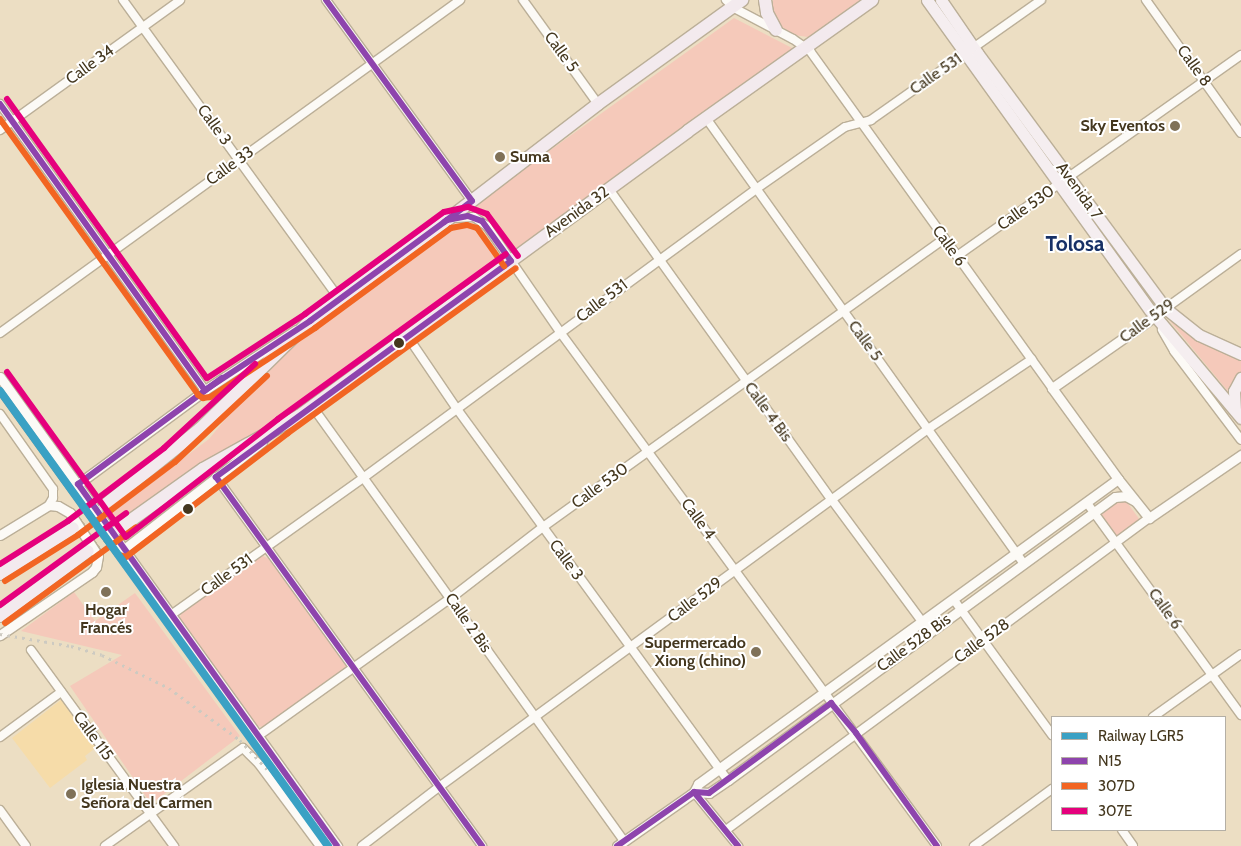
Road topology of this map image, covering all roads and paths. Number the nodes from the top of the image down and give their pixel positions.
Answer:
1 (123, 0) edge
2 (180, 0) edge
3 (326, 0) edge
4 (460, 0) edge
5 (523, 0) edge
6 (765, 0) edge
7 (872, 0) edge
8 (927, 0) edge
9 (941, 0) edge
10 (1041, 0) edge
11 (1146, 0) edge
12 (734, 2) edge
13 (142, 27) junction
14 (776, 30) junction
15 (806, 48) junction
16 (969, 51) junction
17 (1241, 55) edge
18 (372, 64) junction
19 (1205, 82) junction
20 (0, 104) edge
21 (598, 104) junction
22 (706, 118) junction
23 (12, 121) junction
24 (862, 122) junction
25 (0, 130) edge
26 (1241, 133) edge
27 (239, 160) junction
28 (1069, 177) junction
29 (1059, 185) junction
30 (610, 189) junction
31 (756, 189) junction
32 (472, 201) junction
33 (447, 220) junction
34 (944, 239) junction
35 (109, 254) junction
36 (1241, 254) edge
37 (957, 256) junction
38 (659, 259) junction
39 (511, 261) junction
40 (339, 298) junction
41 (1165, 308) junction
42 (842, 310) junction
43 (1155, 316) junction
44 (310, 321) junction
45 (0, 332) edge
46 (560, 332) junction
47 (408, 337) junction
48 (1241, 354) edge
49 (1032, 359) junction
50 (0, 377) edge
51 (1241, 378) edge
52 (745, 381) junction
53 (1052, 388) junction
54 (205, 390) junction
55 (312, 406) junction
56 (457, 409) junction
57 (0, 414) edge
58 (1238, 414) edge
59 (283, 426) junction
60 (928, 429) junction
61 (1241, 440) edge
62 (649, 451) junction
63 (1241, 455) edge
64 (216, 477) junction
65 (363, 478) junction
66 (1118, 479) junction
67 (78, 484) junction
68 (832, 500) junction
69 (1135, 501) junction
70 (1087, 503) junction
71 (49, 505) junction
72 (105, 505) tunnel mouth
73 (1095, 512) junction
74 (1149, 518) junction
75 (542, 527) junction
76 (73, 528) tunnel mouth
77 (120, 528) tunnel mouth
78 (0, 535) edge
79 (1117, 542) junction
80 (266, 547) junction
81 (124, 549) junction
82 (88, 550) tunnel mouth
83 (1017, 554) junction
84 (1024, 564) junction
85 (735, 570) junction
86 (0, 574) edge
87 (451, 598) junction
88 (954, 600) junction
89 (961, 609) junction
90 (171, 615) junction
91 (0, 616) edge
92 (923, 623) junction
93 (933, 629) junction
94 (0, 635) edge
95 (983, 640) junction
96 (630, 648) junction
97 (31, 650) dead end
98 (1241, 654) edge
99 (355, 668) junction
100 (1212, 675) junction
101 (61, 692) junction
102 (824, 694) junction
103 (831, 703) junction
104 (1154, 716) edge
105 (1241, 716) edge
106 (534, 717) junction
107 (856, 733) junction
108 (1051, 734) edge
109 (258, 736) junction
110 (0, 737) edge
111 (719, 769) junction
112 (728, 780) junction
113 (439, 787) junction
114 (1051, 790) edge
115 (694, 792) junction
116 (0, 810) edge
117 (150, 814) junction
118 (726, 830) junction
119 (1123, 831) edge
120 (620, 844) edge
121 (26, 846) edge
122 (105, 846) edge
123 (174, 846) edge
124 (320, 846) edge
125 (337, 846) edge
126 (362, 846) edge
127 (482, 846) edge
128 (738, 846) edge
129 (937, 846) edge
130 (974, 846) edge
131 (1134, 846) edge

1 - 13 street, Calle 3
2 - 13 street, Calle 34
3 - 18 street
4 - 18 street, Calle 33
5 - 21 street, Calle 5
6 - 14 highway
7 - 15 highway, Avenida 32
8 - 16 main road, Avenida 7
9 - 16 main road, Avenida 7
10 - 16 street, Calle 531
11 - 19 street, Calle 8
12 - 14 street, Calle 6
12 - 21 highway
13 - 23 street, Calle 34
13 - 27 street, Calle 3
14 - 15 street, Calle 6
15 - 22 highway, Avenida 32
15 - 24 street, Calle 6
16 - 24 street, Calle 531
16 - 28 main road, Avenida 7
16 - 29 main road, Avenida 7
17 - 19 street, Calle 530
18 - 27 street, Calle 33
18 - 32 street
19 - 26 street, Calle 8
19 - 28 street, Calle 530
20 - 23 street
21 - 32 highway
22 - 30 highway, Avenida 32
22 - 31 street, Calle 5
23 - 25 street, Calle 34
23 - 35 street
24 - 31 street, Calle 531
24 - 34 street, Calle 6
27 - 35 street, Calle 33
27 - 40 street, Calle 3
28 - 29 street, Calle 530
28 - 41 main road, Avenida 7
29 - 37 street, Calle 530
29 - 43 main road, Avenida 7
30 - 38 street, Calle 4 Bis
30 - 39 highway, Avenida 32
31 - 38 street, Calle 531
31 - 42 street, Calle 5
32 - 33 highway
33 - 39 street, Calle 4
33 - 40 highway
34 - 37 street, Calle 6
34 - 42 street, Calle 530
35 - 45 street, Calle 33
35 - 54 street
36 - 41 street, Calle 529
37 - 49 street, Calle 6
38 - 46 street, Calle 531
38 - 52 street, Calle 4 Bis
39 - 46 street, Calle 4
39 - 47 highway, Avenida 32
40 - 44 highway
41 - 43 street, Calle 529
41 - 48 main road, Avenida 7
42 - 52 street, Calle 530
42 - 60 street, Calle 5
43 - 53 street, Calle 529
43 - 58 main road, Avenida 7
43 - 61 street, Avenida 7
44 - 54 street
44 - 72 highway
46 - 56 street, Calle 531
46 - 62 street, Calle 4
47 - 55 highway, Avenida 32
47 - 56 street, Calle 3
49 - 53 street, Calle 6
49 - 60 street, Calle 529
50 - 67 street
51 - 58 main road
52 - 62 street, Calle 530
52 - 68 street, Calle 4 Bis
53 - 66 street, Calle 6
54 - 67 street
55 - 59 highway, Avenida 32
55 - 65 street, Calle 2 Bis
56 - 65 street, Calle 531
56 - 75 street, Calle 3
57 - 71 street
59 - 64 street, Avenida 32
59 - 77 highway, Avenida 32
60 - 68 street, Calle 529
60 - 83 street, Calle 5
62 - 75 street, Calle 530
62 - 85 street, Calle 4
63 - 74 street, Calle 528
64 - 80 street
64 - 81 street, Avenida 32
65 - 80 street, Calle 531
65 - 87 street, Calle 2 Bis
66 - 69 street, Calle 6
66 - 70 street, Calle 528 Bis
67 - 81 street
68 - 85 street, Calle 529
68 - 92 street, Calle 4 Bis
69 - 73 street, Calle 528 Bis
69 - 74 street, Calle 6
70 - 73 street, Calle 6
70 - 83 street, Calle 528 Bis
71 - 78 street
71 - 94 street
73 - 79 street, Calle 6
73 - 84 street, Calle 528 Bis
74 - 79 street, Calle 528
75 - 87 street, Calle 530
75 - 96 street, Calle 3
76 - 86 highway
79 - 95 street, Calle 528
79 - 100 street, Calle 6
80 - 90 street, Calle 531
80 - 99 street
81 - 90 street
82 - 91 highway
83 - 84 street, Calle 5
83 - 88 street, Calle 528 Bis
84 - 89 street, Calle 528 Bis
85 - 96 street, Calle 529
85 - 102 street, Calle 4
87 - 99 street, Calle 530
87 - 106 street, Calle 2 Bis
88 - 89 street
88 - 92 street, Calle 528 Bis
89 - 93 street, Calle 528 Bis
89 - 95 street
90 - 109 street
92 - 93 street, Calle 4 Bis
92 - 102 street, Calle 528 Bis
93 - 103 street, Calle 528 Bis
95 - 107 street, Calle 528
95 - 108 street
96 - 106 street, Calle 529
96 - 111 street, Calle 3
97 - 101 street, Calle 115
98 - 100 street
99 - 109 street, Calle 530
99 - 113 street
100 - 104 street
100 - 105 street, Calle 6
101 - 110 street
101 - 117 street, Calle 115
102 - 103 street, Calle 4
102 - 111 street, Calle 528 Bis
103 - 107 street, Calle 4
103 - 112 street, Calle 528 Bis
106 - 113 street, Calle 529
106 - 120 street, Calle 2 Bis
107 - 118 street, Calle 528
107 - 129 street, Calle 4
109 - 125 street
111 - 112 street, Calle 3
111 - 115 street, Calle 528 Bis
112 - 115 street, Calle 528 Bis
113 - 126 street, Calle 529
113 - 127 street
114 - 130 street
115 - 118 street
115 - 120 street, Calle 528 Bis
116 - 121 street
117 - 122 street
117 - 123 street, Calle 115
117 - 124 street
118 - 128 street
119 - 131 street

